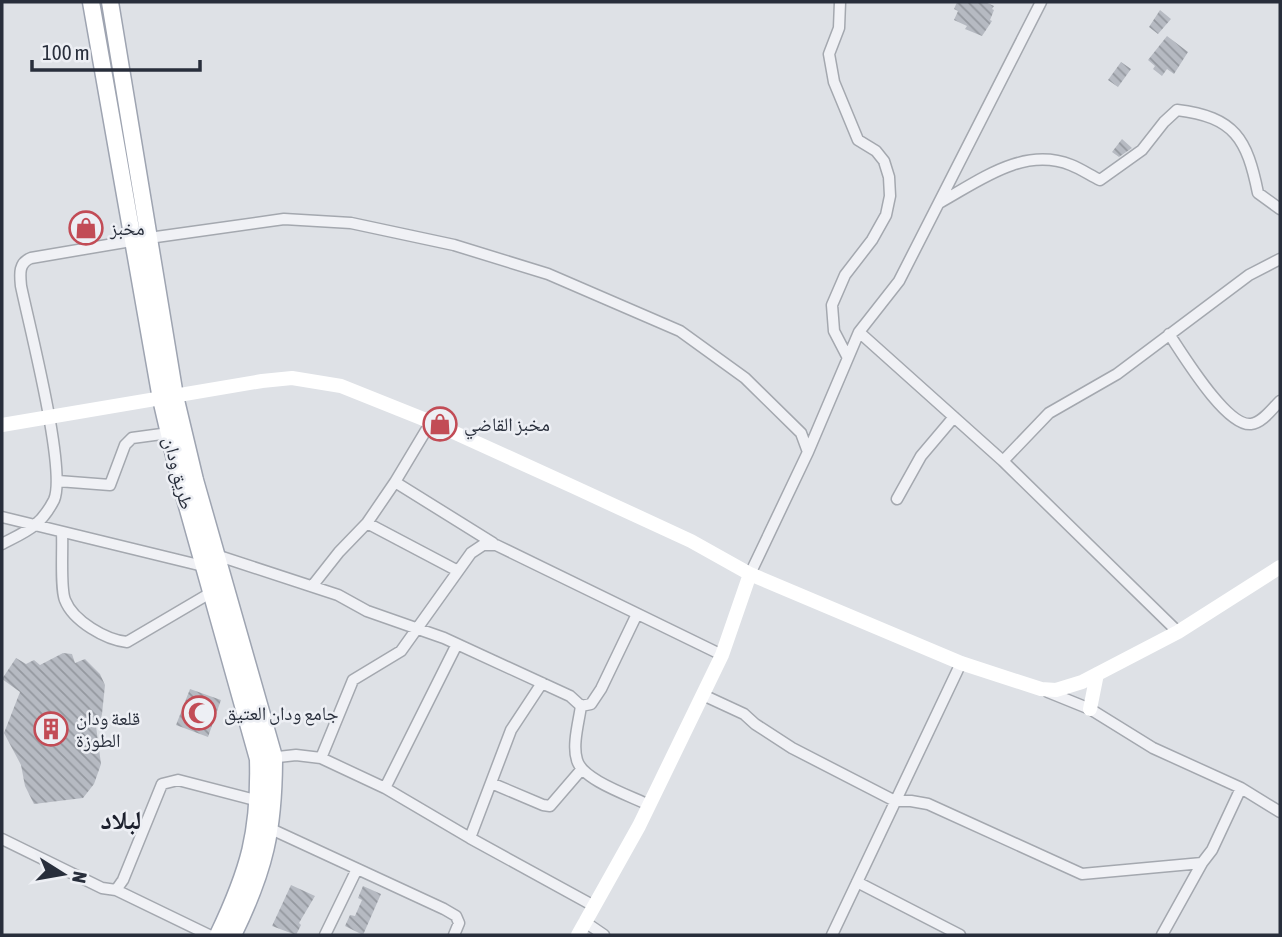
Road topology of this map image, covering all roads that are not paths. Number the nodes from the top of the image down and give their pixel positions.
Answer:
1 (91, 2) edge
2 (110, 2) edge
3 (840, 2) edge
4 (1041, 2) edge
5 (938, 203) junction
6 (1280, 209) edge
7 (141, 240) junction
8 (1280, 259) edge
9 (859, 332) junction
10 (1169, 334) junction
11 (848, 358) junction
12 (168, 397) junction
13 (1280, 401) edge
14 (49, 417) junction
15 (954, 417) junction
16 (431, 422) junction
17 (2, 425) edge
18 (169, 433) junction
19 (808, 452) junction
20 (1003, 461) junction
21 (58, 481) junction
22 (396, 482) junction
23 (897, 499) dead end
24 (2, 517) edge
25 (367, 523) junction
26 (36, 527) junction
27 (62, 533) junction
28 (2, 544) edge
29 (496, 545) junction
30 (209, 561) junction
31 (1280, 567) edge
32 (458, 571) junction
33 (750, 574) junction
34 (313, 585) junction
35 (212, 592) junction
36 (637, 614) junction
37 (417, 628) junction
38 (1178, 632) junction
39 (457, 643) junction
40 (722, 655) junction
41 (961, 663) junction
42 (1097, 674) junction
43 (542, 682) junction
44 (1041, 689) junction
45 (703, 695) junction
46 (582, 706) junction
47 (1090, 709) junction
48 (266, 758) junction
49 (321, 758) junction
50 (581, 770) junction
51 (491, 783) junction
52 (385, 788) junction
53 (1241, 788) junction
54 (259, 801) junction
55 (894, 801) junction
56 (649, 805) junction
57 (1280, 812) edge
58 (271, 829) junction
59 (470, 838) junction
60 (2, 839) edge
61 (1202, 863) junction
62 (357, 869) junction
63 (857, 882) junction
64 (116, 890) junction
65 (594, 906) junction
66 (582, 929) edge
67 (209, 935) edge
68 (218, 935) edge
69 (233, 935) edge
70 (325, 935) edge
71 (454, 935) edge
72 (604, 935) edge
73 (832, 935) edge
74 (960, 935) edge
75 (1162, 935) edge

1 - 7 main road, طريق ودان
2 - 7 main road, طريق ودان
3 - 11 street
4 - 5 street
5 - 6 street
5 - 9 street
7 - 12 main road, طريق ودان
7 - 14 street
7 - 19 street
8 - 10 street
9 - 11 street
9 - 15 street
10 - 13 street
10 - 20 street
11 - 19 street
12 - 14 street
12 - 16 street
12 - 18 main road, طريق ودان
12 - 30 main road, طريق ودان
14 - 17 street
14 - 21 street
15 - 20 street
15 - 23 street
16 - 22 street
16 - 33 street
18 - 21 street
18 - 30 main road, طريق ودان
19 - 33 street
20 - 38 street
21 - 26 street
22 - 25 street
22 - 29 street
24 - 26 street
25 - 32 street
25 - 34 street
26 - 27 street
26 - 28 street
27 - 30 street
27 - 35 street
29 - 32 street
29 - 36 street
30 - 34 street
30 - 35 main road, طريق ودان
30 - 48 main road, طريق ودان
31 - 38 street
32 - 37 street
33 - 40 street
33 - 41 street
34 - 37 street
35 - 48 main road, طريق ودان
36 - 40 street
36 - 46 street
37 - 39 street
37 - 49 street
38 - 42 street
39 - 43 street
39 - 52 street
40 - 45 street
41 - 44 street
41 - 55 street
42 - 44 street
42 - 47 street
43 - 46 street
43 - 51 street
44 - 47 street
45 - 55 street
45 - 56 street
46 - 50 street
47 - 53 street
48 - 49 street
48 - 54 main road, طريق ودان
48 - 58 main road, طريق ودان
49 - 52 street
50 - 51 street
50 - 56 street
51 - 59 street
52 - 59 street
53 - 57 street
53 - 61 street
54 - 64 street
54 - 68 main road, طريق ودان
55 - 61 street
55 - 63 street
56 - 65 street
58 - 62 street
58 - 69 main road, طريق ودان
59 - 65 street
60 - 64 street
61 - 75 street
62 - 70 street
62 - 71 street
63 - 73 street
63 - 74 street
64 - 67 street
65 - 66 street
66 - 72 street

